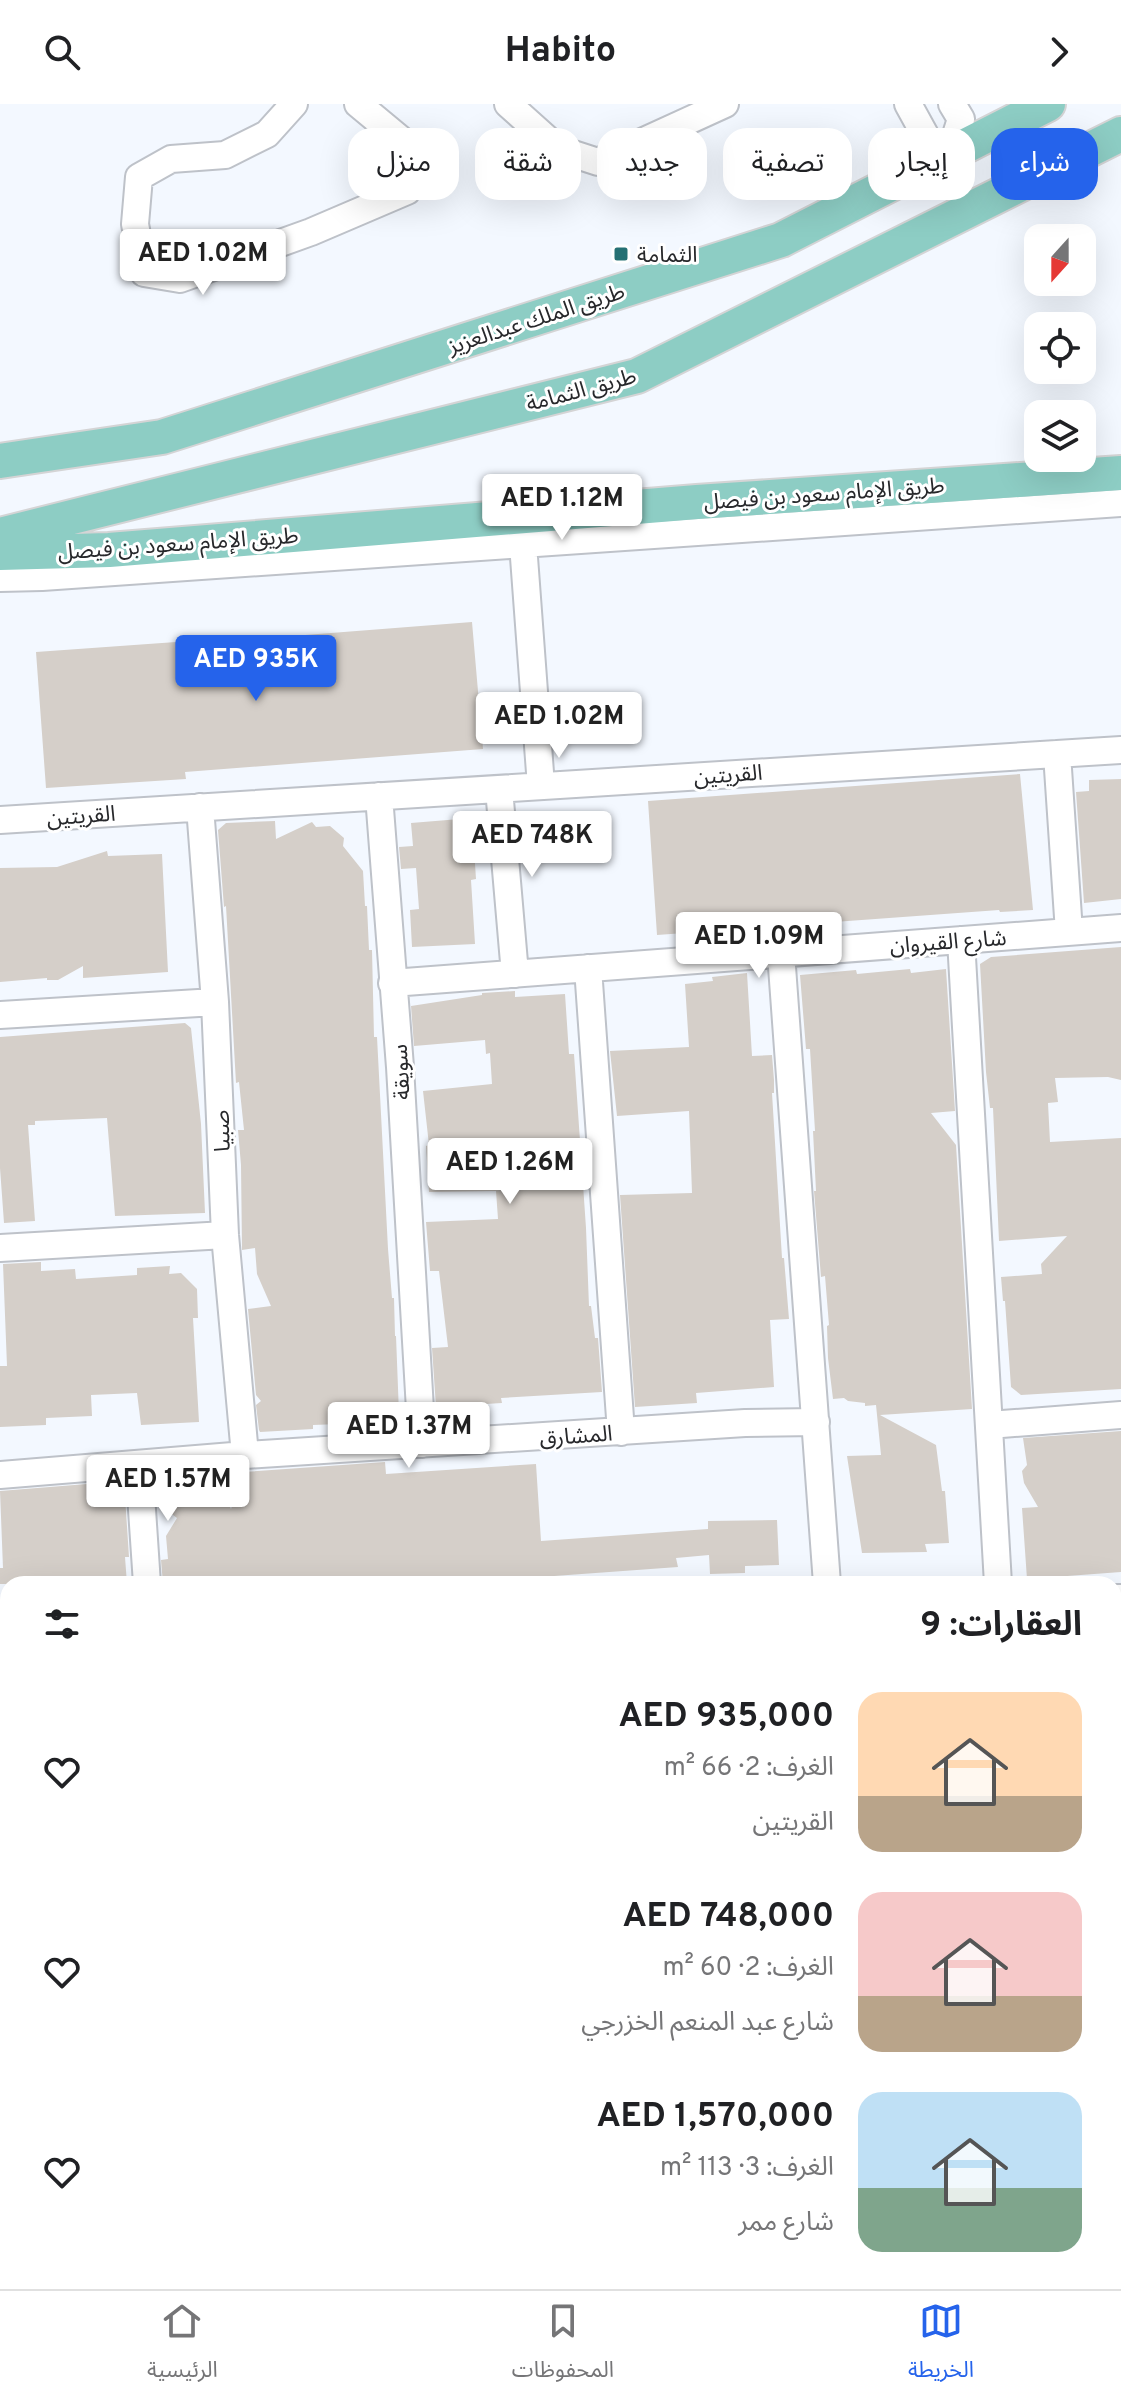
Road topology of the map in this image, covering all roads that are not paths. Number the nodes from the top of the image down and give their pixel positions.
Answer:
1 (294, 104) edge
2 (358, 104) edge
3 (508, 104) edge
4 (725, 104) edge
5 (908, 104) edge
6 (952, 104) edge
7 (1048, 104) edge
8 (1121, 134) edge
9 (0, 461) edge
10 (1121, 473) edge
11 (1121, 503) edge
12 (0, 535) edge
13 (523, 544) junction
14 (0, 553) edge
15 (0, 578) edge
16 (1121, 750) edge
17 (1057, 754) junction
18 (541, 786) junction
19 (499, 789) junction
20 (379, 796) junction
21 (200, 807) junction
22 (0, 820) edge
23 (1121, 928) edge
24 (1069, 932) junction
25 (961, 940) junction
26 (781, 953) junction
27 (588, 968) junction
28 (515, 974) junction
29 (392, 983) junction
30 (215, 1002) junction
31 (0, 1015) edge
32 (225, 1235) junction
33 (0, 1248) edge
34 (1121, 1415) edge
35 (816, 1422) junction
36 (989, 1425) junction
37 (621, 1432) junction
38 (422, 1444) junction
39 (245, 1455) junction
40 (139, 1465) junction
41 (0, 1475) edge
42 (146, 1576) edge
43 (826, 1576) edge
44 (998, 1576) edge

1 - 2 street
3 - 4 street
5 - 6 street
7 - 9 main road, طريق الملك عبدالعزيز
8 - 12 main road, طريق الثمامة
10 - 14 main road, طريق الإمام سعود بن فيصل
11 - 13 street
13 - 15 street
13 - 18 street
16 - 17 street, القريتين
17 - 18 street, القريتين
17 - 24 street
18 - 19 street, القريتين
19 - 20 street, القريتين
19 - 28 street
20 - 21 street, القريتين
20 - 29 street, سويقة
21 - 22 street, القريتين
21 - 30 street, صبيا
23 - 24 street, شارع القيروان
24 - 25 street, شارع القيروان
25 - 26 street, شارع القيروان
25 - 36 street
26 - 27 street, شارع القيروان
26 - 35 street
27 - 28 street, شارع القيروان
27 - 37 street
28 - 29 street, شارع القيروان
29 - 38 street, سويقة
30 - 31 street
30 - 32 street, صبيا
32 - 33 street
32 - 39 street, صبيا
34 - 36 street
35 - 37 street, المشارق
35 - 43 street
36 - 44 street
37 - 38 street, المشارق
38 - 39 street, المشارق
39 - 40 street, المشارق
40 - 41 street, المشارق
40 - 42 street

